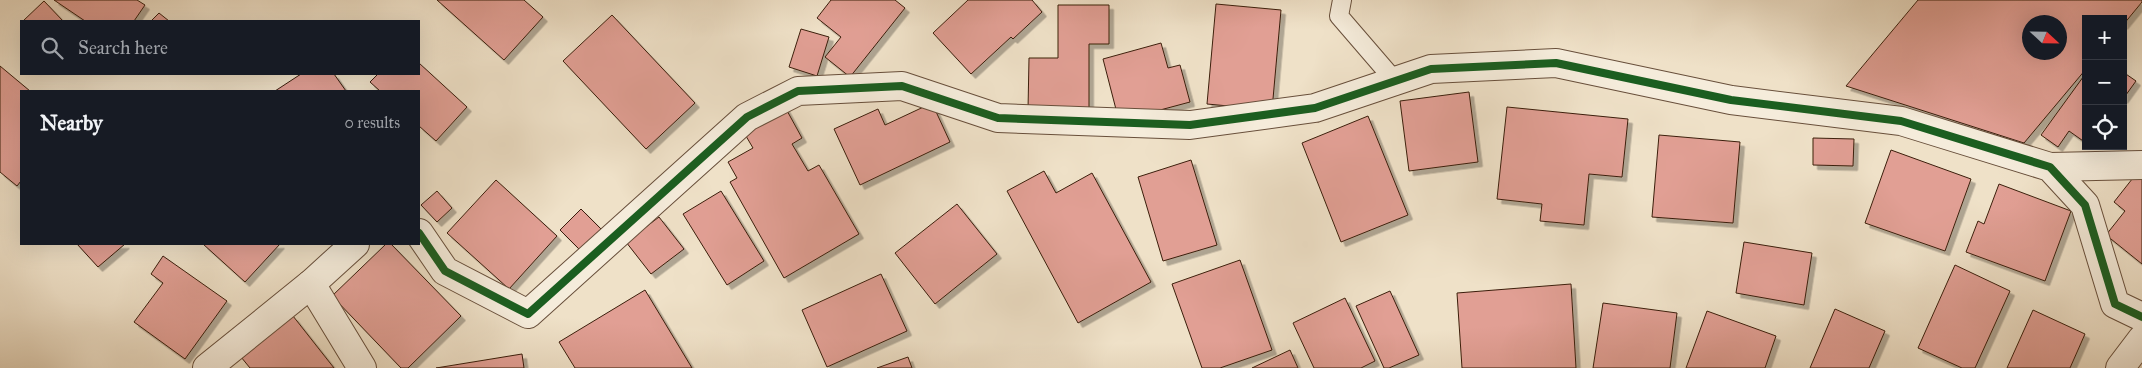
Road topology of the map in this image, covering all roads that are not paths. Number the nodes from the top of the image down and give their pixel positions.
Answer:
1 (1342, 0) edge
2 (1395, 81) junction
3 (2142, 165) edge
4 (2050, 167) junction
5 (420, 234) edge
6 (354, 245) edge
7 (311, 284) junction
8 (2142, 317) edge
9 (2142, 339) edge
10 (207, 368) edge
11 (362, 368) edge
12 (2120, 368) edge

1 - 2 lane
2 - 4 street
2 - 5 street
3 - 4 street
4 - 8 street
6 - 7 street
7 - 10 street
7 - 11 street
9 - 12 street

